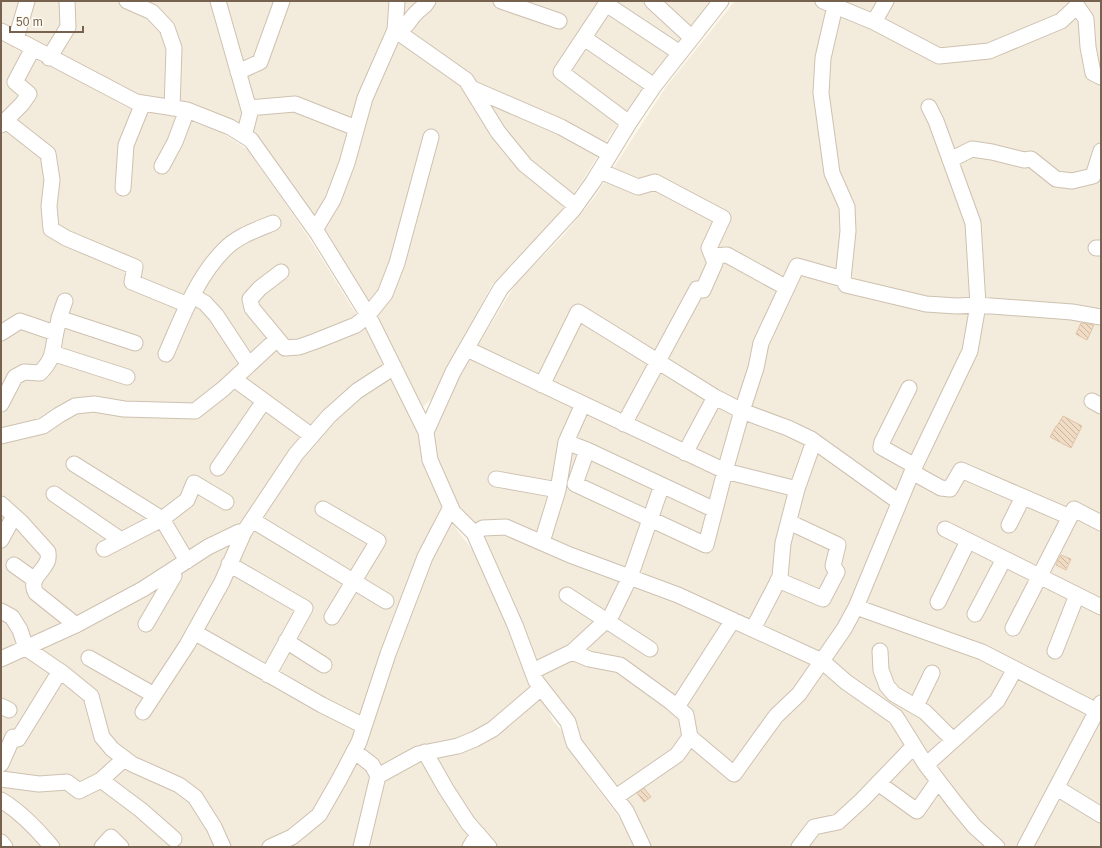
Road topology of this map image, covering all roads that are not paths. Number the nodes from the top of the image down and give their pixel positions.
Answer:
1 (26, 1) edge
2 (67, 1) edge
3 (127, 1) edge
4 (218, 1) edge
5 (282, 1) edge
6 (397, 1) edge
7 (428, 1) edge
8 (501, 1) edge
9 (652, 1) edge
10 (886, 1) edge
11 (719, 2) edge
12 (829, 4) edge
13 (1074, 4) edge
14 (559, 21) dead end
15 (874, 22) junction
16 (395, 30) junction
17 (1, 32) edge
18 (584, 38) junction
19 (692, 38) junction
20 (16, 39) junction
21 (33, 48) junction
22 (680, 53) junction
23 (49, 58) junction
24 (238, 72) junction
25 (1101, 77) edge
26 (654, 86) junction
27 (471, 88) junction
28 (143, 103) junction
29 (928, 107) dead end
30 (249, 108) junction
31 (180, 109) junction
32 (3, 123) edge
33 (629, 123) junction
34 (356, 128) junction
35 (244, 136) junction
36 (431, 137) dead end
37 (1101, 151) edge
38 (610, 154) junction
39 (950, 160) junction
40 (162, 166) dead end
41 (600, 171) junction
42 (122, 188) dead end
43 (576, 206) junction
44 (273, 223) dead end
45 (315, 230) junction
46 (713, 256) junction
47 (281, 272) dead end
48 (843, 279) junction
49 (787, 288) junction
50 (190, 300) junction
51 (65, 301) dead end
52 (978, 305) junction
53 (368, 316) junction
54 (1101, 317) edge
55 (59, 318) junction
56 (1, 333) edge
57 (55, 333) junction
58 (277, 339) junction
59 (135, 343) dead end
60 (467, 349) junction
61 (52, 353) junction
62 (166, 354) dead end
63 (658, 361) junction
64 (249, 365) junction
65 (394, 367) junction
66 (127, 377) dead end
67 (234, 379) junction
68 (542, 385) junction
69 (909, 388) dead end
70 (715, 397) junction
71 (264, 401) junction
72 (1, 404) edge
73 (583, 404) junction
74 (742, 411) junction
75 (624, 424) junction
76 (426, 432) junction
77 (1, 436) edge
78 (312, 436) junction
79 (566, 442) junction
80 (814, 442) junction
81 (587, 450) junction
82 (684, 453) junction
83 (74, 464) dead end
84 (218, 468) dead end
85 (914, 469) junction
86 (725, 472) junction
87 (496, 479) dead end
88 (662, 485) junction
89 (797, 489) junction
90 (558, 490) junction
91 (54, 494) dead end
92 (1023, 497) junction
93 (226, 502) dead end
94 (899, 502) junction
95 (1, 504) edge
96 (451, 507) junction
97 (323, 509) dead end
98 (715, 510) junction
99 (14, 516) junction
100 (1070, 517) junction
101 (162, 519) junction
102 (650, 519) junction
103 (789, 522) junction
104 (1101, 523) edge
105 (1009, 525) dead end
106 (248, 526) junction
107 (945, 530) dead end
108 (474, 533) junction
109 (1, 540) edge
110 (121, 540) junction
111 (968, 541) junction
112 (542, 542) junction
113 (104, 549) dead end
114 (1004, 559) junction
115 (187, 561) junction
116 (14, 564) dead end
117 (229, 564) junction
118 (172, 570) junction
119 (1040, 576) junction
120 (630, 577) junction
121 (35, 580) junction
122 (778, 580) junction
123 (354, 582) junction
124 (1077, 595) junction
125 (567, 596) dead end
126 (386, 601) dead end
127 (938, 602) dead end
128 (856, 607) junction
129 (1101, 607) edge
130 (1, 611) edge
131 (975, 614) dead end
132 (332, 617) dead end
133 (606, 620) junction
134 (733, 620) junction
135 (146, 624) dead end
136 (76, 625) junction
137 (1013, 628) dead end
138 (753, 629) junction
139 (194, 632) junction
140 (286, 641) junction
141 (26, 648) junction
142 (650, 649) dead end
143 (880, 651) dead end
144 (1055, 651) dead end
145 (572, 652) junction
146 (89, 658) dead end
147 (1, 659) edge
148 (822, 661) junction
149 (324, 665) dead end
150 (1015, 669) junction
151 (60, 671) junction
152 (533, 671) junction
153 (932, 673) dead end
154 (268, 675) junction
155 (541, 688) junction
156 (154, 695) junction
157 (916, 706) junction
158 (677, 707) junction
159 (1099, 707) edge
160 (143, 712) dead end
161 (364, 726) junction
162 (690, 737) junction
163 (953, 740) junction
164 (914, 747) junction
165 (354, 751) junction
166 (425, 752) junction
167 (124, 759) junction
168 (1, 764) edge
169 (926, 765) junction
170 (378, 776) junction
171 (1, 779) edge
172 (101, 780) junction
173 (938, 782) junction
174 (878, 783) junction
175 (1057, 788) junction
176 (616, 797) junction
177 (1, 800) edge
178 (1101, 815) edge
179 (478, 834) junction
180 (174, 839) dead end
181 (1, 842) edge
182 (4, 847) edge
183 (52, 847) edge
184 (102, 847) edge
185 (121, 847) edge
186 (223, 847) edge
187 (270, 847) edge
188 (361, 847) edge
189 (470, 847) edge
190 (489, 847) edge
191 (643, 847) edge
192 (799, 847) edge
193 (997, 847) edge
194 (1025, 847) edge

1 - 20 street
2 - 23 street
3 - 31 street
4 - 24 street
5 - 24 street
6 - 16 street
7 - 16 street
8 - 14 street
9 - 19 street
10 - 15 street
11 - 19 street
12 - 15 street
12 - 48 street
13 - 15 street
13 - 25 street
16 - 27 street
16 - 34 street
17 - 20 street
18 - 22 street
18 - 26 street
18 - 33 street
19 - 22 street
20 - 21 street
21 - 23 street
21 - 32 street
22 - 26 street
23 - 28 street
24 - 30 street
26 - 33 street
27 - 38 street
27 - 43 street
28 - 31 street
28 - 42 street
29 - 39 street
30 - 34 street
30 - 35 street
31 - 35 street
31 - 40 street
32 - 50 street
33 - 38 street
34 - 45 street
35 - 45 street
36 - 53 street
37 - 39 street
38 - 41 street
39 - 52 street
41 - 43 street
41 - 46 street
43 - 60 street
44 - 50 street
45 - 53 street
46 - 49 street
46 - 63 street
47 - 58 street
48 - 49 street
48 - 52 street
49 - 74 street
50 - 62 street
50 - 64 street
51 - 55 street
52 - 54 street
52 - 85 street
53 - 58 street
53 - 65 street
55 - 57 street
55 - 59 street
56 - 57 street
57 - 61 street
58 - 64 street
60 - 68 street
60 - 76 street
61 - 66 street
61 - 72 street
63 - 68 street
63 - 70 street
63 - 75 street
64 - 67 street
65 - 76 street
65 - 78 street
67 - 71 street
67 - 77 street
68 - 73 street
69 - 85 street
70 - 74 street
70 - 82 street
71 - 78 street
71 - 84 street
73 - 75 street
73 - 79 street
74 - 80 street
74 - 86 street
75 - 82 street
76 - 96 street
78 - 106 street
79 - 81 street
79 - 90 street
80 - 89 street
80 - 94 street
81 - 88 street
81 - 102 street
82 - 86 street
83 - 101 street
85 - 92 street
85 - 94 street
86 - 89 street
86 - 98 street
87 - 90 street
88 - 98 street
88 - 102 street
89 - 103 street
90 - 112 street
91 - 110 street
92 - 100 street
92 - 105 street
93 - 101 street
94 - 128 street
95 - 99 street
96 - 108 street
96 - 161 street
97 - 123 street
98 - 102 street
99 - 109 street
99 - 121 street
100 - 104 street
100 - 119 street
101 - 110 street
101 - 115 street
102 - 120 street
103 - 122 street
103 - 122 street
106 - 115 street
106 - 117 street
106 - 123 street
107 - 111 street
108 - 112 street
108 - 152 street
110 - 113 street
111 - 114 street
111 - 127 street
112 - 120 street
114 - 119 street
114 - 131 street
115 - 118 street
116 - 121 street
117 - 139 street
117 - 140 street
118 - 135 street
118 - 136 street
119 - 124 street
119 - 137 street
120 - 133 street
120 - 134 street
121 - 136 street
122 - 138 street
123 - 126 street
123 - 132 street
124 - 129 street
124 - 144 street
125 - 133 street
128 - 148 street
128 - 150 street
130 - 141 street
133 - 142 street
133 - 145 street
134 - 138 street
134 - 158 street
136 - 141 street
138 - 148 street
139 - 154 street
139 - 156 street
140 - 149 street
140 - 154 street
141 - 147 street
141 - 151 street
143 - 157 street
145 - 152 street
145 - 158 street
146 - 156 street
148 - 162 street
148 - 164 street
150 - 159 street
150 - 163 street
151 - 167 street
151 - 168 street
152 - 155 street
153 - 157 street
154 - 161 street
155 - 166 street
155 - 176 street
156 - 160 street
157 - 163 street
158 - 162 street
159 - 175 street
161 - 165 street
162 - 176 street
163 - 169 street
164 - 169 street
164 - 174 street
165 - 170 street
165 - 187 street
166 - 170 street
166 - 179 street
167 - 172 street
167 - 186 street
169 - 173 street
170 - 188 street
171 - 172 street
172 - 180 street
173 - 174 street
173 - 193 street
174 - 192 street
175 - 178 street
175 - 194 street
176 - 191 street
177 - 183 street
179 - 189 street
179 - 190 street
181 - 182 street
184 - 185 street

